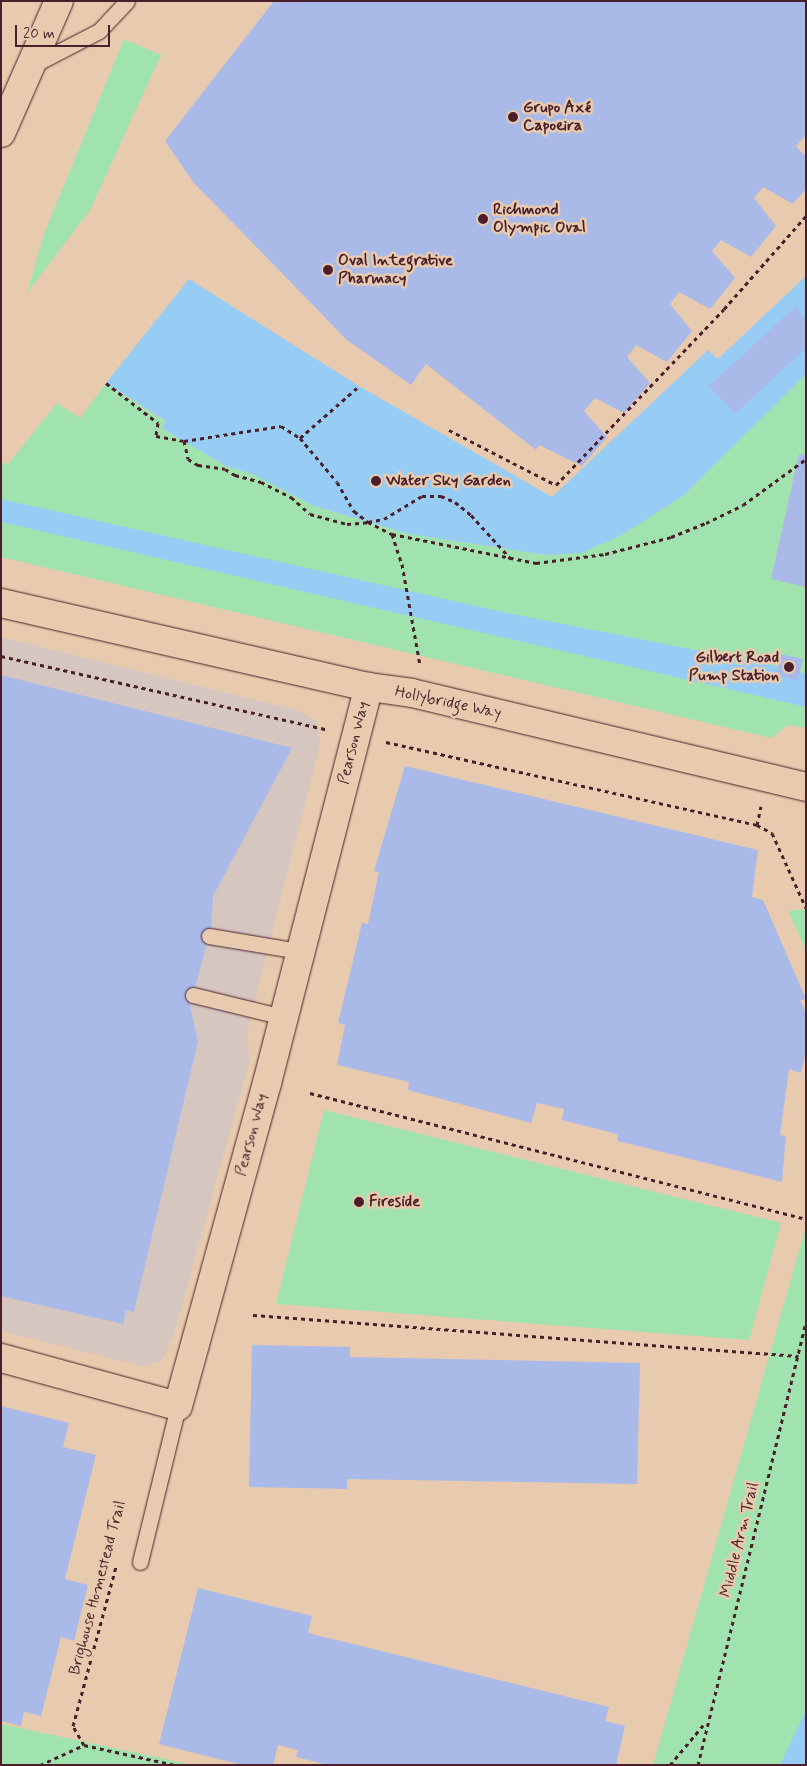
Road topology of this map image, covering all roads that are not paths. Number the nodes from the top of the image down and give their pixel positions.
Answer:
1 (59, 1) edge
2 (127, 1) edge
3 (29, 67) junction
4 (2, 126) edge
5 (1, 603) edge
6 (369, 687) junction
7 (806, 787) edge
8 (209, 936) dead end
9 (300, 951) junction
10 (193, 995) dead end
11 (284, 1016) junction
12 (1, 1358) edge
13 (178, 1406) junction
14 (140, 1562) dead end

1 - 3 street
2 - 3 lane
3 - 4 street
5 - 6 street, Hollybridge Way
6 - 7 street, Hollybridge Way
6 - 9 street, Pearson Way
8 - 9 lane
9 - 11 street, Pearson Way
10 - 11 lane
11 - 13 street, Pearson Way
12 - 13 street
13 - 14 lane

